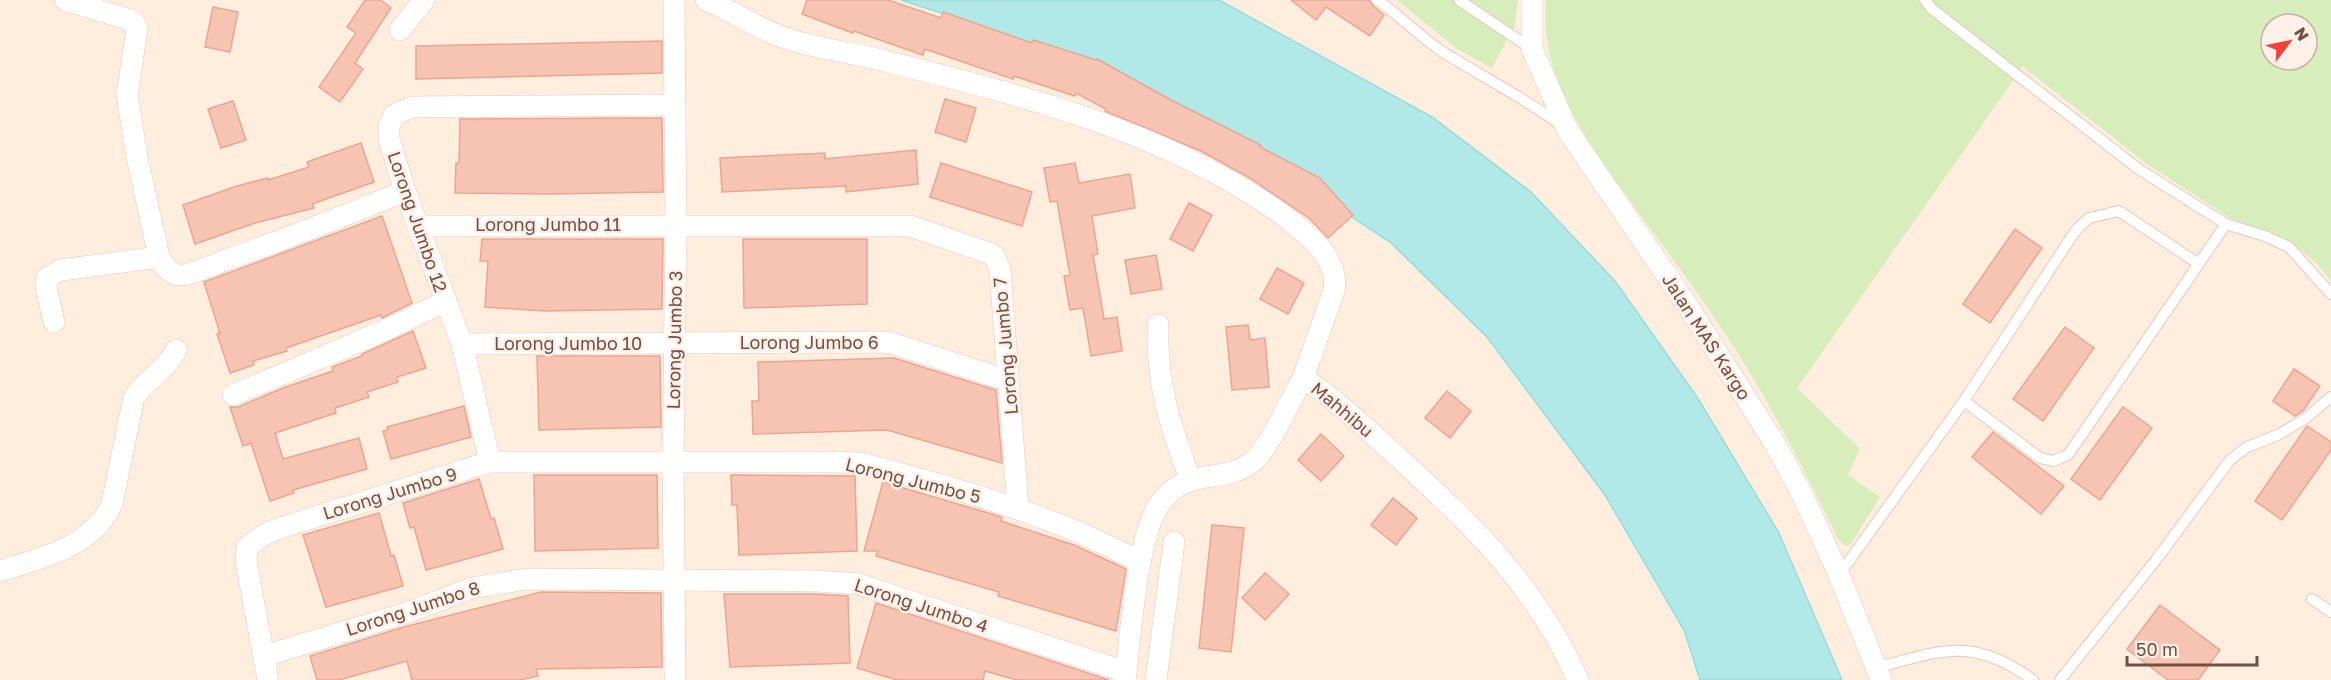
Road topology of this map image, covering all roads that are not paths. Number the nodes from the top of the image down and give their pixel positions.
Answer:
1 (65, 0) edge
2 (424, 0) edge
3 (674, 0) edge
4 (706, 0) edge
5 (1377, 0) edge
6 (1459, 0) edge
7 (1532, 0) edge
8 (1925, 0) edge
9 (89, 3) edge
10 (400, 30) dead end
11 (1532, 49) junction
12 (675, 105) junction
13 (1568, 131) junction
14 (405, 191) junction
15 (2226, 224) junction
16 (676, 225) junction
17 (419, 226) junction
18 (159, 257) junction
19 (2199, 264) junction
20 (2331, 294) edge
21 (444, 302) junction
22 (54, 322) dead end
23 (1158, 325) dead end
24 (462, 344) junction
25 (674, 344) junction
26 (176, 350) dead end
27 (1303, 378) junction
28 (1009, 381) junction
29 (233, 395) dead end
30 (2331, 397) edge
31 (1964, 401) junction
32 (673, 461) junction
33 (490, 462) junction
34 (1190, 479) junction
35 (1018, 508) junction
36 (1174, 542) dead end
37 (1139, 569) junction
38 (0, 571) edge
39 (1839, 575) junction
40 (674, 581) junction
41 (1168, 584) junction
42 (2312, 599) dead end
43 (2331, 612) edge
44 (264, 656) junction
45 (1878, 674) edge
46 (1126, 676) edge
47 (268, 680) edge
48 (675, 680) edge
49 (1156, 680) edge
50 (1578, 680) edge
51 (2033, 680) edge
52 (2060, 680) edge

1 - 9 street
2 - 10 street
3 - 12 street, Lorong Jumbo 3
4 - 27 street
5 - 13 lane
6 - 11 lane
7 - 11 street, Jalan MAS Kargo
8 - 15 lane
9 - 18 street
11 - 13 street, Jalan MAS Kargo
12 - 14 street, Lorong Jumbo 12
12 - 16 street, Lorong Jumbo 3
13 - 39 street, Jalan MAS Kargo
14 - 17 street, Lorong Jumbo 12
14 - 18 street
15 - 19 lane
15 - 20 lane
16 - 17 street, Lorong Jumbo 11
16 - 25 street, Lorong Jumbo 3
16 - 28 street, Lorong Jumbo 7
17 - 21 street, Lorong Jumbo 12
18 - 22 street
19 - 31 lane
19 - 31 lane
21 - 24 street, Lorong Jumbo 12
21 - 29 street
23 - 34 street
24 - 25 street, Lorong Jumbo 10
24 - 33 street, Lorong Jumbo 12
25 - 28 street, Lorong Jumbo 6
25 - 32 street, Lorong Jumbo 3
26 - 38 street
27 - 34 street, Mahhibu
27 - 50 street, Mahhibu
28 - 35 street, Lorong Jumbo 7
30 - 52 lane
31 - 39 lane
32 - 33 street, Lorong Jumbo 9
32 - 35 street, Lorong Jumbo 5
32 - 40 street, Lorong Jumbo 3
33 - 44 street, Lorong Jumbo 9
34 - 37 street, Mahhibu
35 - 37 street, Lorong Jumbo 5
36 - 41 street
37 - 41 street, Lorong Jumbo 5
37 - 46 street, Mahhibu
39 - 45 street, Jalan MAS Kargo
40 - 44 street, Lorong Jumbo 8
40 - 46 street, Lorong Jumbo 4
40 - 48 street, Lorong Jumbo 3
41 - 49 street
42 - 43 lane
44 - 47 street, Lorong Jumbo 9
45 - 51 lane

